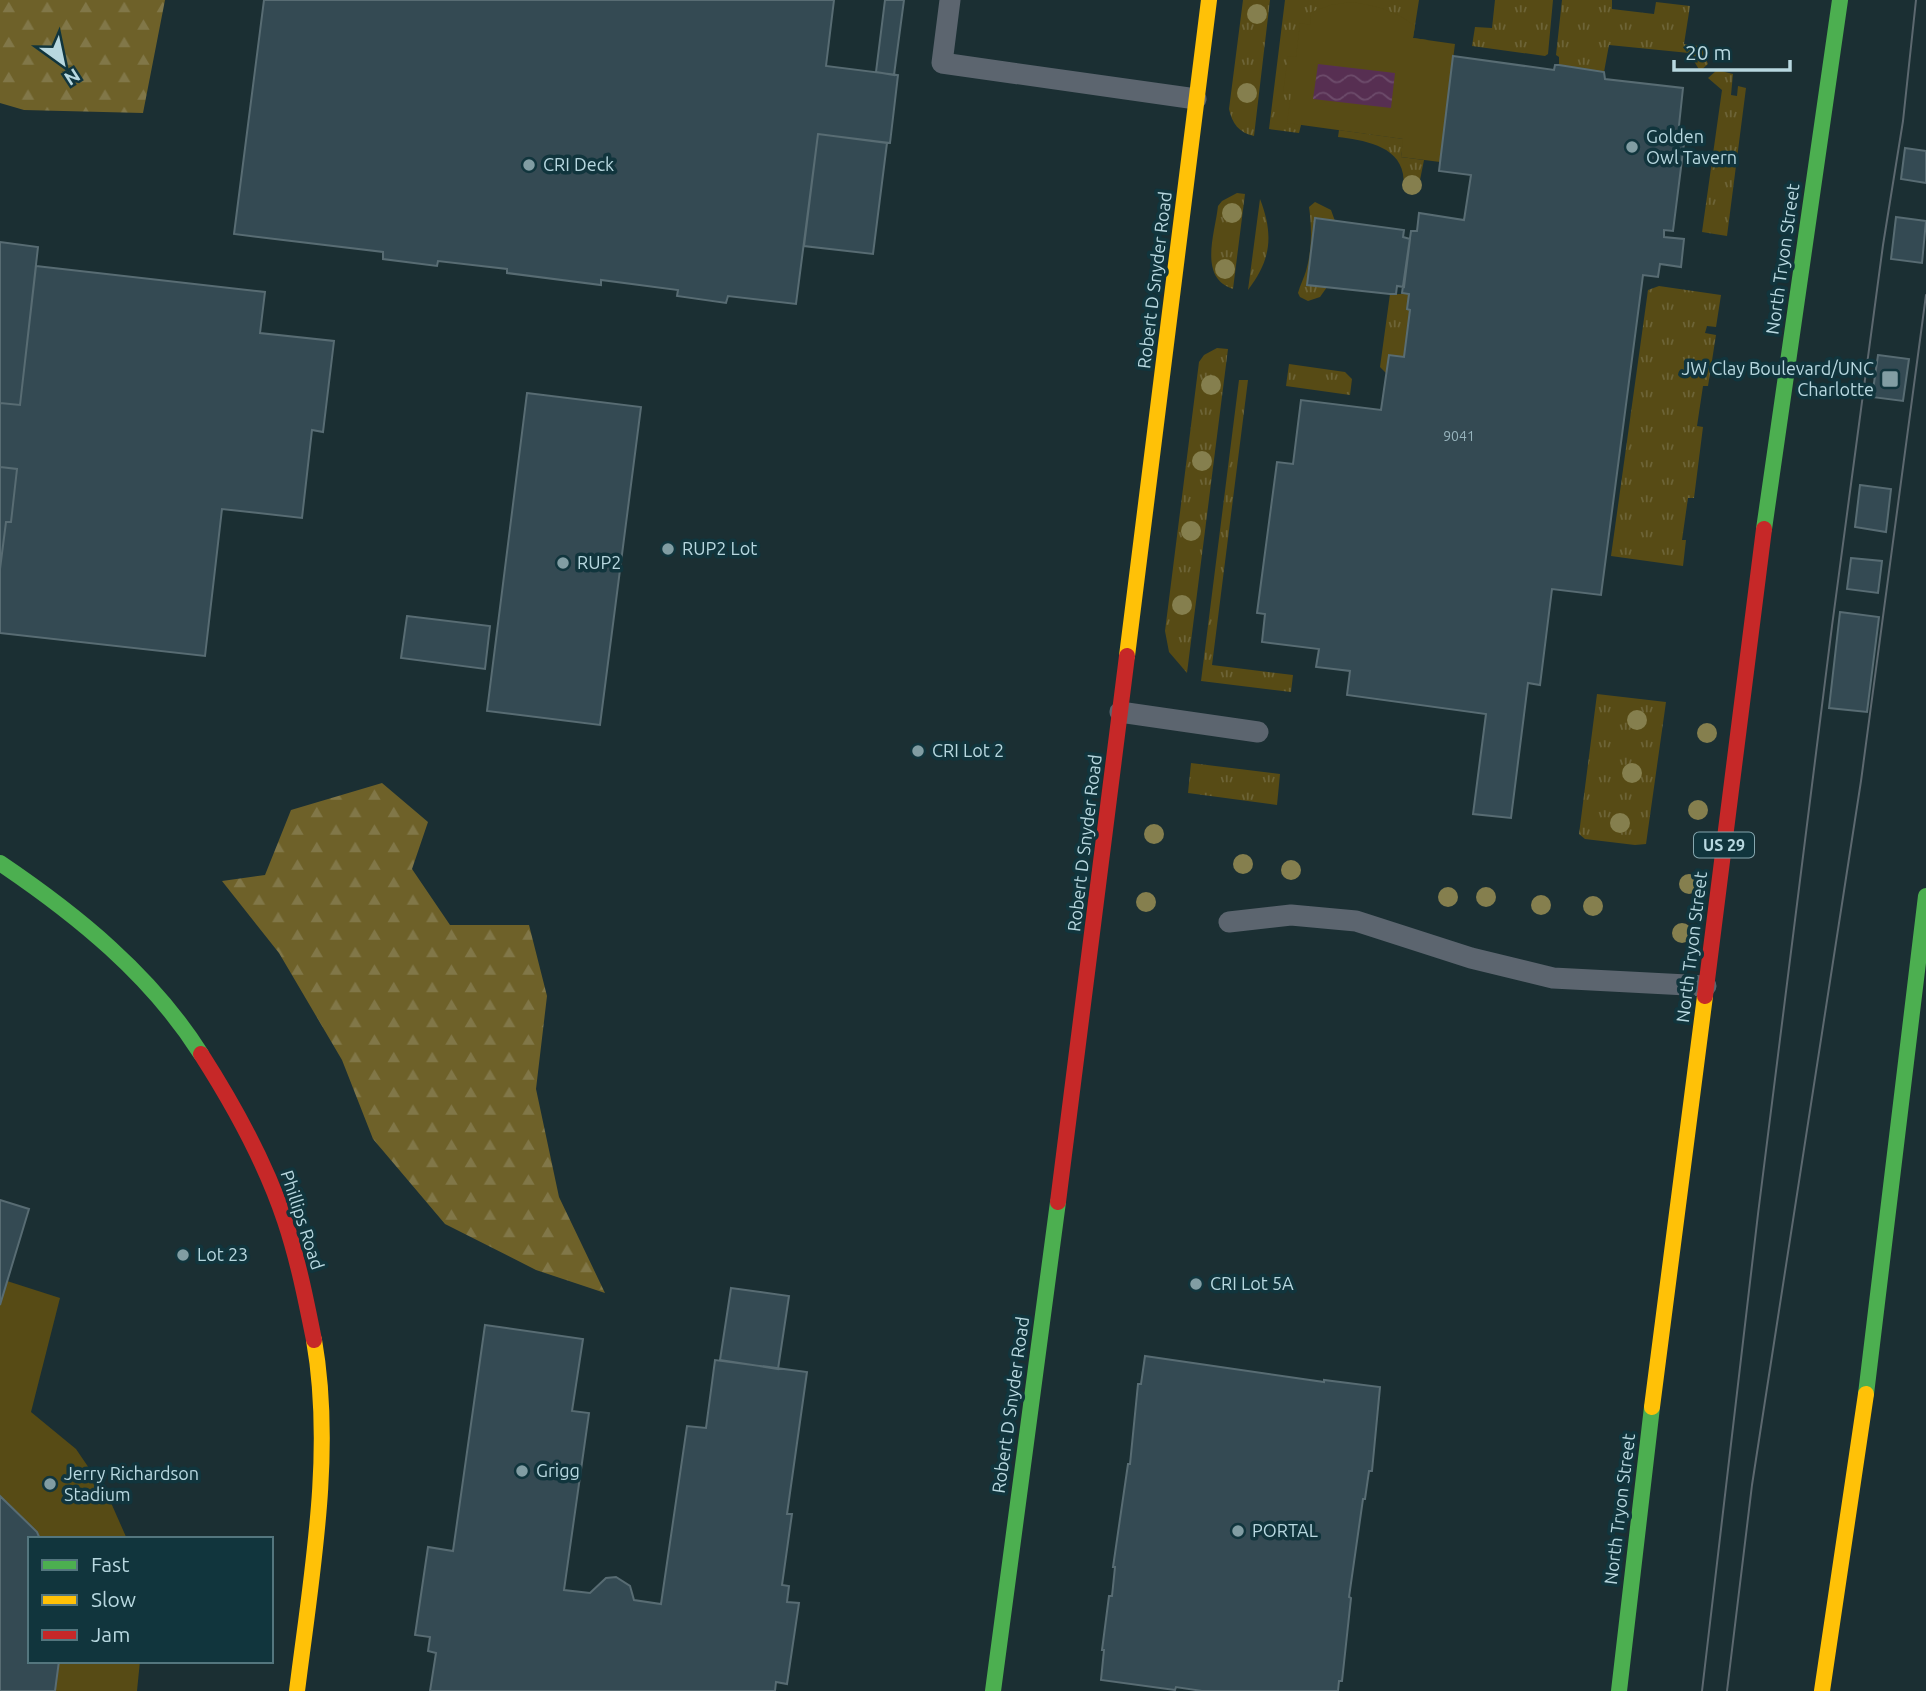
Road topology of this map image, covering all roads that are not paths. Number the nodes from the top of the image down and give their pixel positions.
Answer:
1 (950, 0) edge
2 (1209, 0) edge
3 (1840, 0) edge
4 (1196, 99) junction
5 (1121, 712) junction
6 (1258, 732) dead end
7 (0, 863) edge
8 (1926, 896) edge
9 (1229, 922) dead end
10 (1706, 986) junction
11 (297, 1691) edge
12 (992, 1691) edge
13 (1619, 1691) edge
14 (1822, 1691) edge

1 - 4 lane
2 - 4 street, Robert D Snyder Road
3 - 10 street, North Tryon Street / US 29
4 - 5 street, Robert D Snyder Road
5 - 6 lane
5 - 12 street, Robert D Snyder Road
7 - 11 street, Phillips Road
8 - 14 street
9 - 10 lane
10 - 13 street, North Tryon Street / US 29

